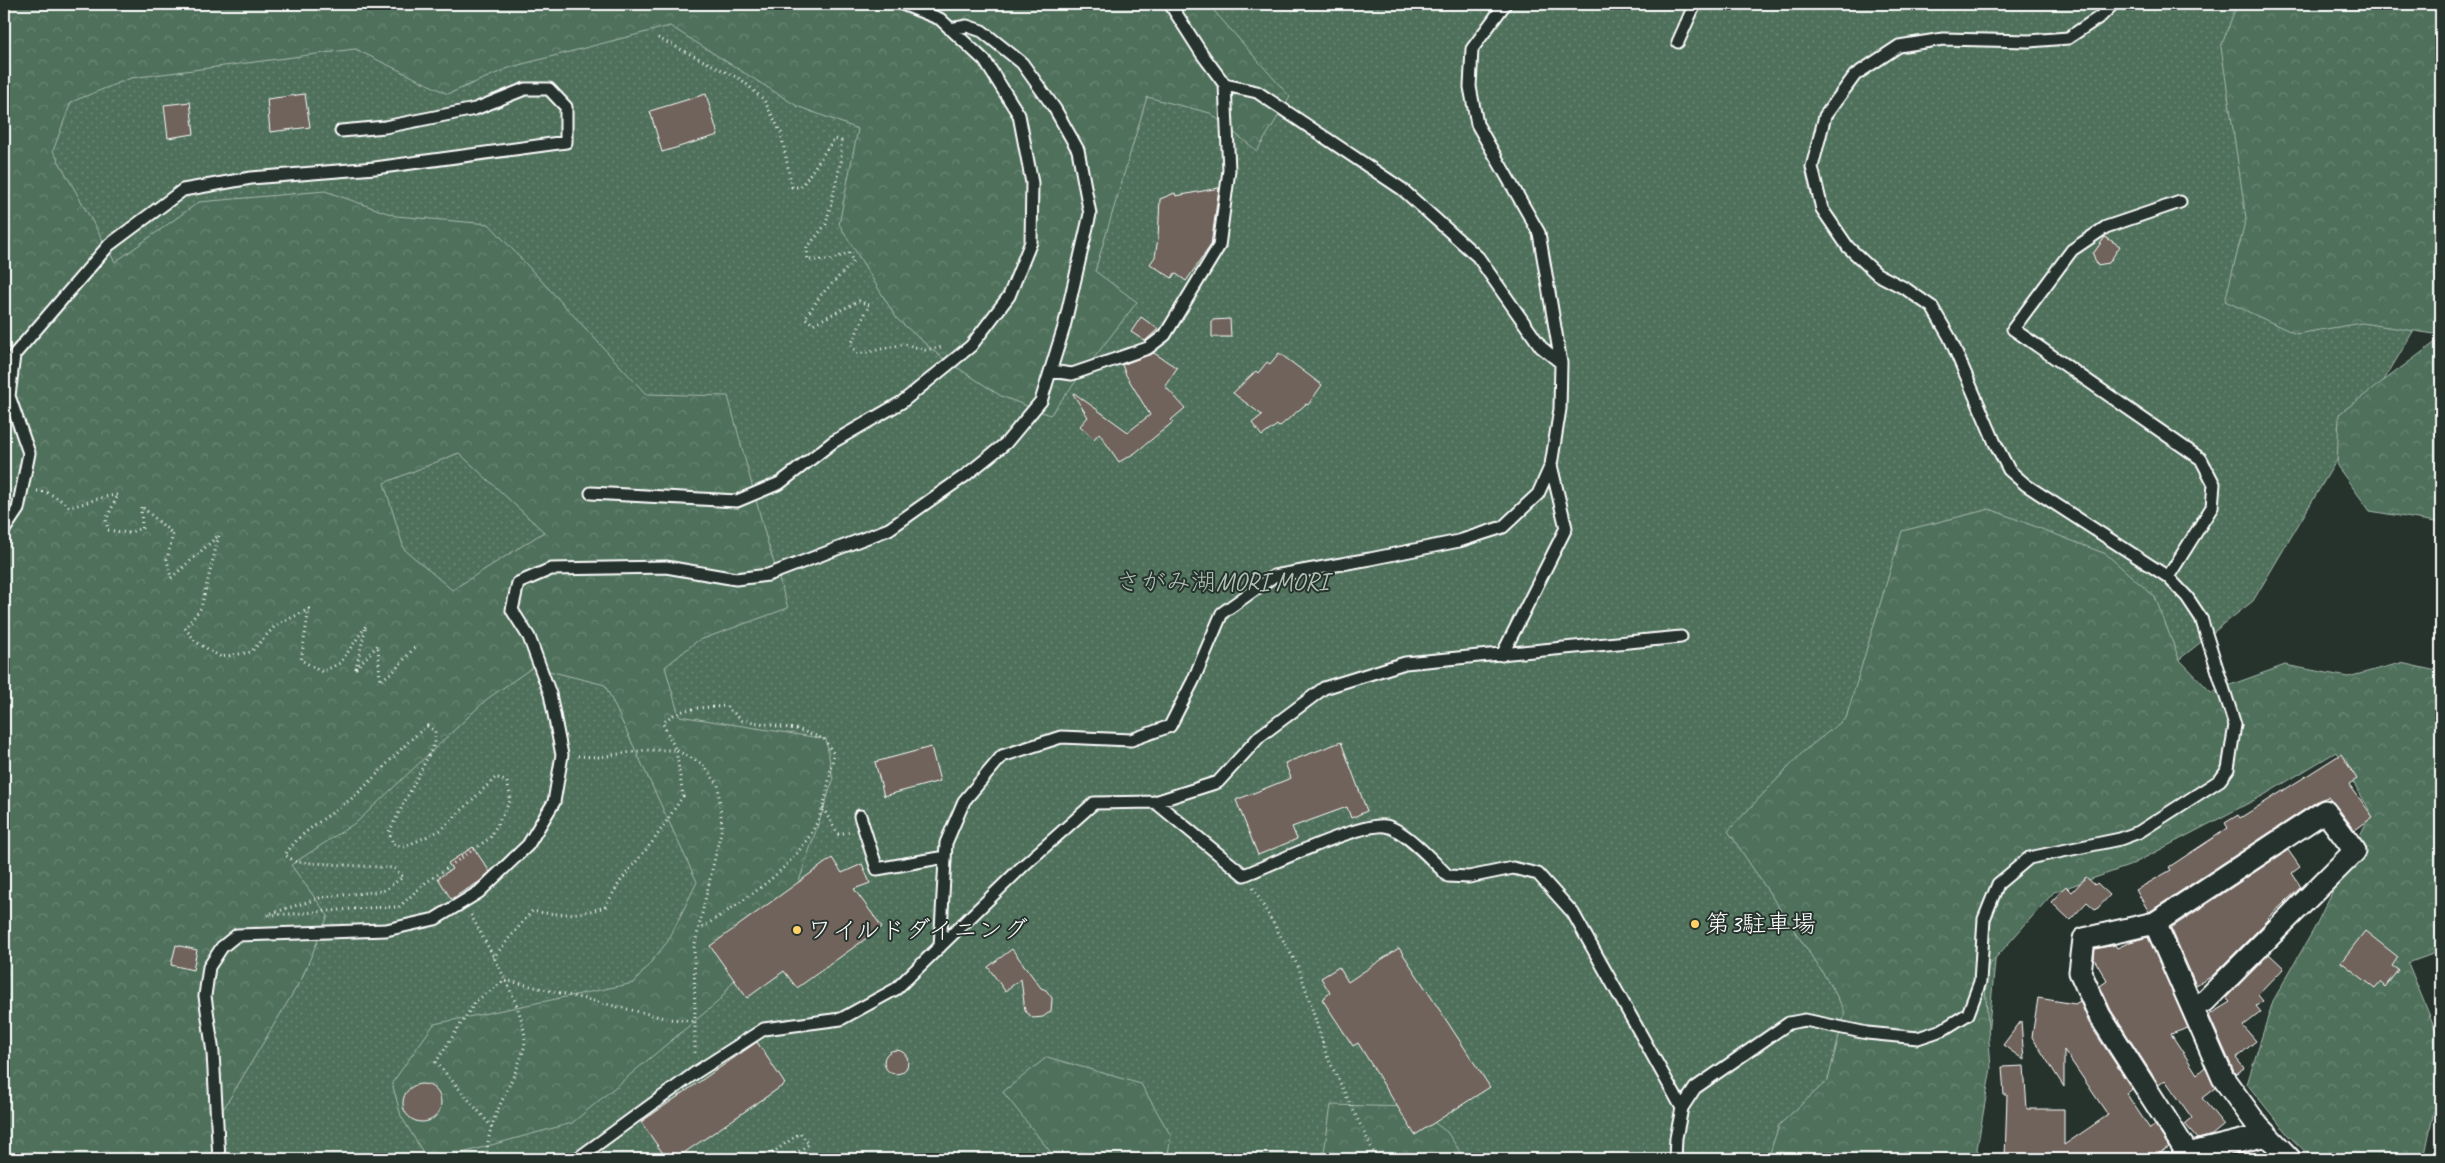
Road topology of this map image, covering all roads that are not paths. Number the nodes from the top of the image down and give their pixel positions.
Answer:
1 (902, 4) edge
2 (1170, 4) edge
3 (1505, 4) edge
4 (1695, 4) edge
5 (2113, 4) edge
6 (950, 29) junction
7 (1678, 42) dead end
8 (1225, 85) junction
9 (341, 132) dead end
10 (2180, 202) dead end
11 (1561, 363) junction
12 (1051, 371) junction
13 (1551, 466) junction
14 (592, 493) dead end
15 (4, 530) edge
16 (2168, 577) junction
17 (1681, 637) dead end
18 (1502, 655) junction
19 (1155, 802) junction
20 (860, 816) dead end
21 (945, 857) junction
22 (2155, 923) junction
23 (940, 947) junction
24 (2192, 1006) junction
25 (1682, 1108) junction
26 (2266, 1135) junction
27 (2185, 1157) edge
28 (219, 1159) edge
29 (577, 1159) edge
30 (1675, 1159) edge
31 (2290, 1159) edge

1 - 6 lane
2 - 8 lane
3 - 11 lane
4 - 7 lane
5 - 16 lane
6 - 12 lane
6 - 14 lane
8 - 11 lane
8 - 12 lane
9 - 15 lane
10 - 16 lane
11 - 13 lane
12 - 28 lane
13 - 18 lane
13 - 21 lane
16 - 25 lane
17 - 18 lane
18 - 19 lane
19 - 23 lane
19 - 25 lane
20 - 21 lane
21 - 23 lane
22 - 24 street
22 - 24 street
22 - 27 street
23 - 29 lane
24 - 26 street
25 - 30 lane
26 - 27 street
26 - 31 street

